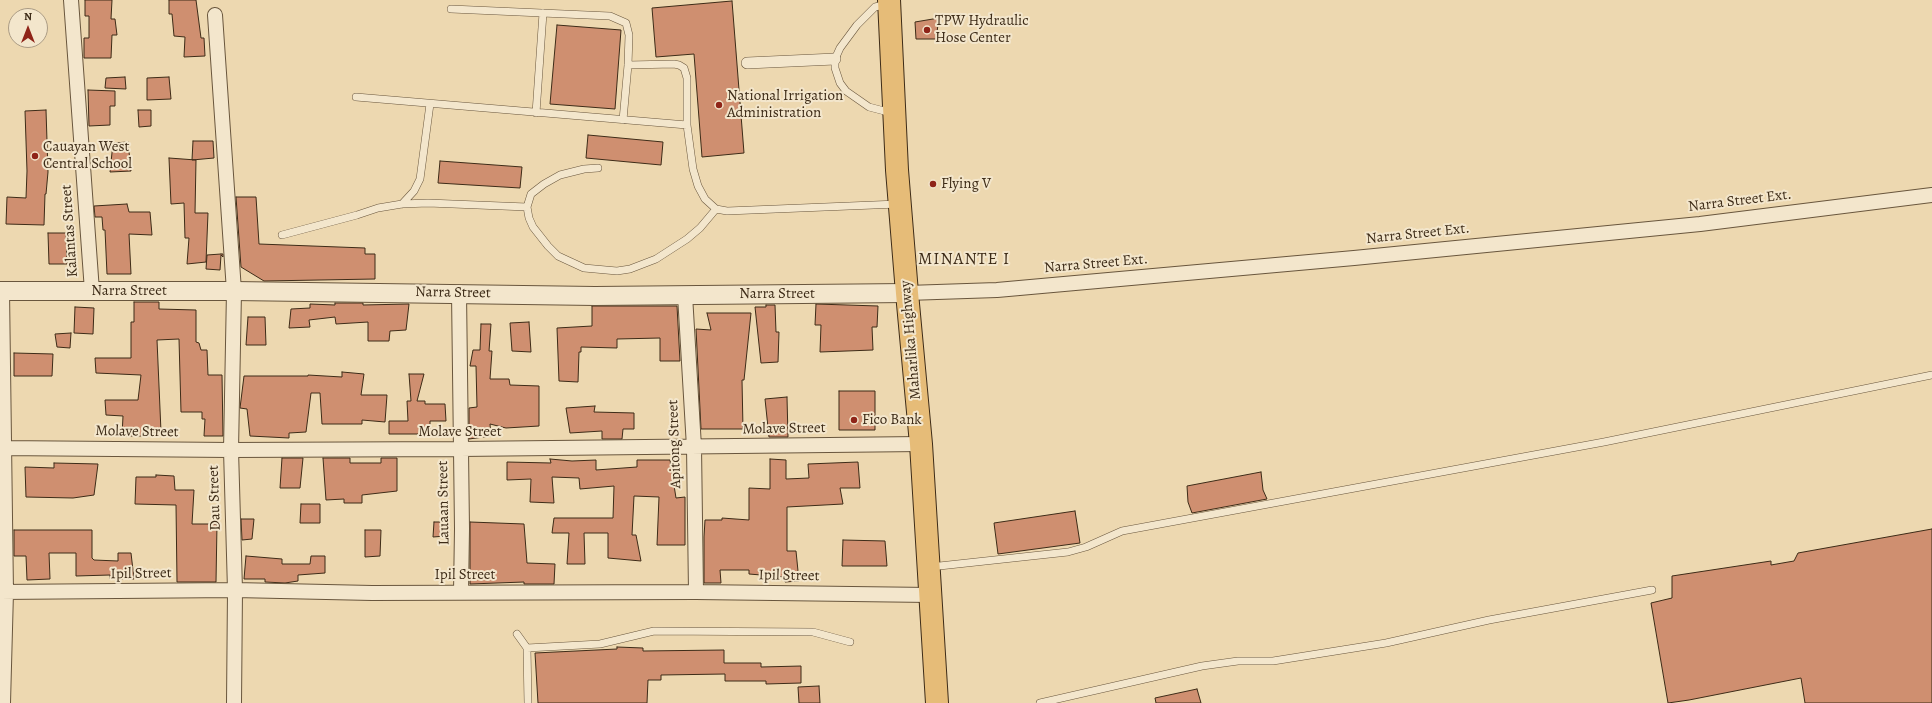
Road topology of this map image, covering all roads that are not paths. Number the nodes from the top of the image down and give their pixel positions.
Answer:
1 (71, 0) edge
2 (889, 2) edge
3 (451, 9) dead end
4 (543, 13) junction
5 (215, 15) dead end
6 (835, 59) junction
7 (747, 63) dead end
8 (628, 65) junction
9 (356, 97) dead end
10 (430, 104) junction
11 (536, 113) junction
12 (894, 114) junction
13 (623, 120) junction
14 (687, 125) junction
15 (598, 168) dead end
16 (1932, 195) edge
17 (402, 204) junction
18 (900, 204) junction
19 (527, 207) junction
20 (716, 209) junction
21 (282, 235) dead end
22 (1, 291) edge
23 (92, 291) junction
24 (234, 291) junction
25 (459, 293) junction
26 (906, 293) junction
27 (685, 295) junction
28 (1932, 375) edge
29 (921, 444) junction
30 (694, 447) junction
31 (2, 448) edge
32 (460, 449) junction
33 (231, 450) junction
34 (928, 567) junction
35 (235, 590) junction
36 (1652, 590) dead end
37 (3, 592) edge
38 (461, 592) junction
39 (696, 592) junction
40 (930, 595) junction
41 (517, 634) dead end
42 (850, 642) dead end
43 (527, 648) junction
44 (3, 703) edge
45 (234, 703) edge
46 (528, 703) edge
47 (937, 703) edge
48 (1040, 703) edge

1 - 23 street, Kalantas Street
2 - 6 lane
2 - 12 highway, Maharlika Highway
3 - 4 lane
4 - 8 lane
4 - 11 lane
5 - 24 street, Dau Street
6 - 7 street
6 - 12 lane
8 - 13 lane
8 - 14 lane
9 - 10 lane
10 - 11 lane
10 - 17 lane
11 - 13 lane
12 - 18 highway, Maharlika Highway
13 - 14 lane
14 - 20 lane
15 - 19 lane
16 - 26 street, Narra Street Ext.
17 - 19 lane
17 - 21 lane
18 - 20 lane
18 - 26 highway, Maharlika Highway
19 - 20 lane
22 - 23 street, Narra Street
22 - 31 street
23 - 24 street, Narra Street
24 - 25 street, Narra Street
24 - 33 street, Dau Street
25 - 27 street, Narra Street
25 - 32 street, Lauaan Street
26 - 27 street, Narra Street
26 - 29 highway, Maharlika Highway
27 - 30 street, Apitong Street
28 - 34 lane
29 - 30 street, Molave Street
29 - 34 highway, Maharlika Highway
30 - 32 street, Molave Street
30 - 39 street, Apitong Street
31 - 33 street, Molave Street
31 - 37 street
32 - 33 street, Molave Street
32 - 38 street, Lauaan Street
33 - 35 street, Dau Street
34 - 40 highway, Maharlika Highway
35 - 37 street, Ipil Street
35 - 38 street, Ipil Street
35 - 45 street, Dau Street
36 - 48 lane
37 - 44 street
38 - 39 street, Ipil Street
39 - 40 street, Ipil Street
40 - 47 highway, Maharlika Highway
41 - 43 lane
42 - 43 lane
43 - 46 lane

